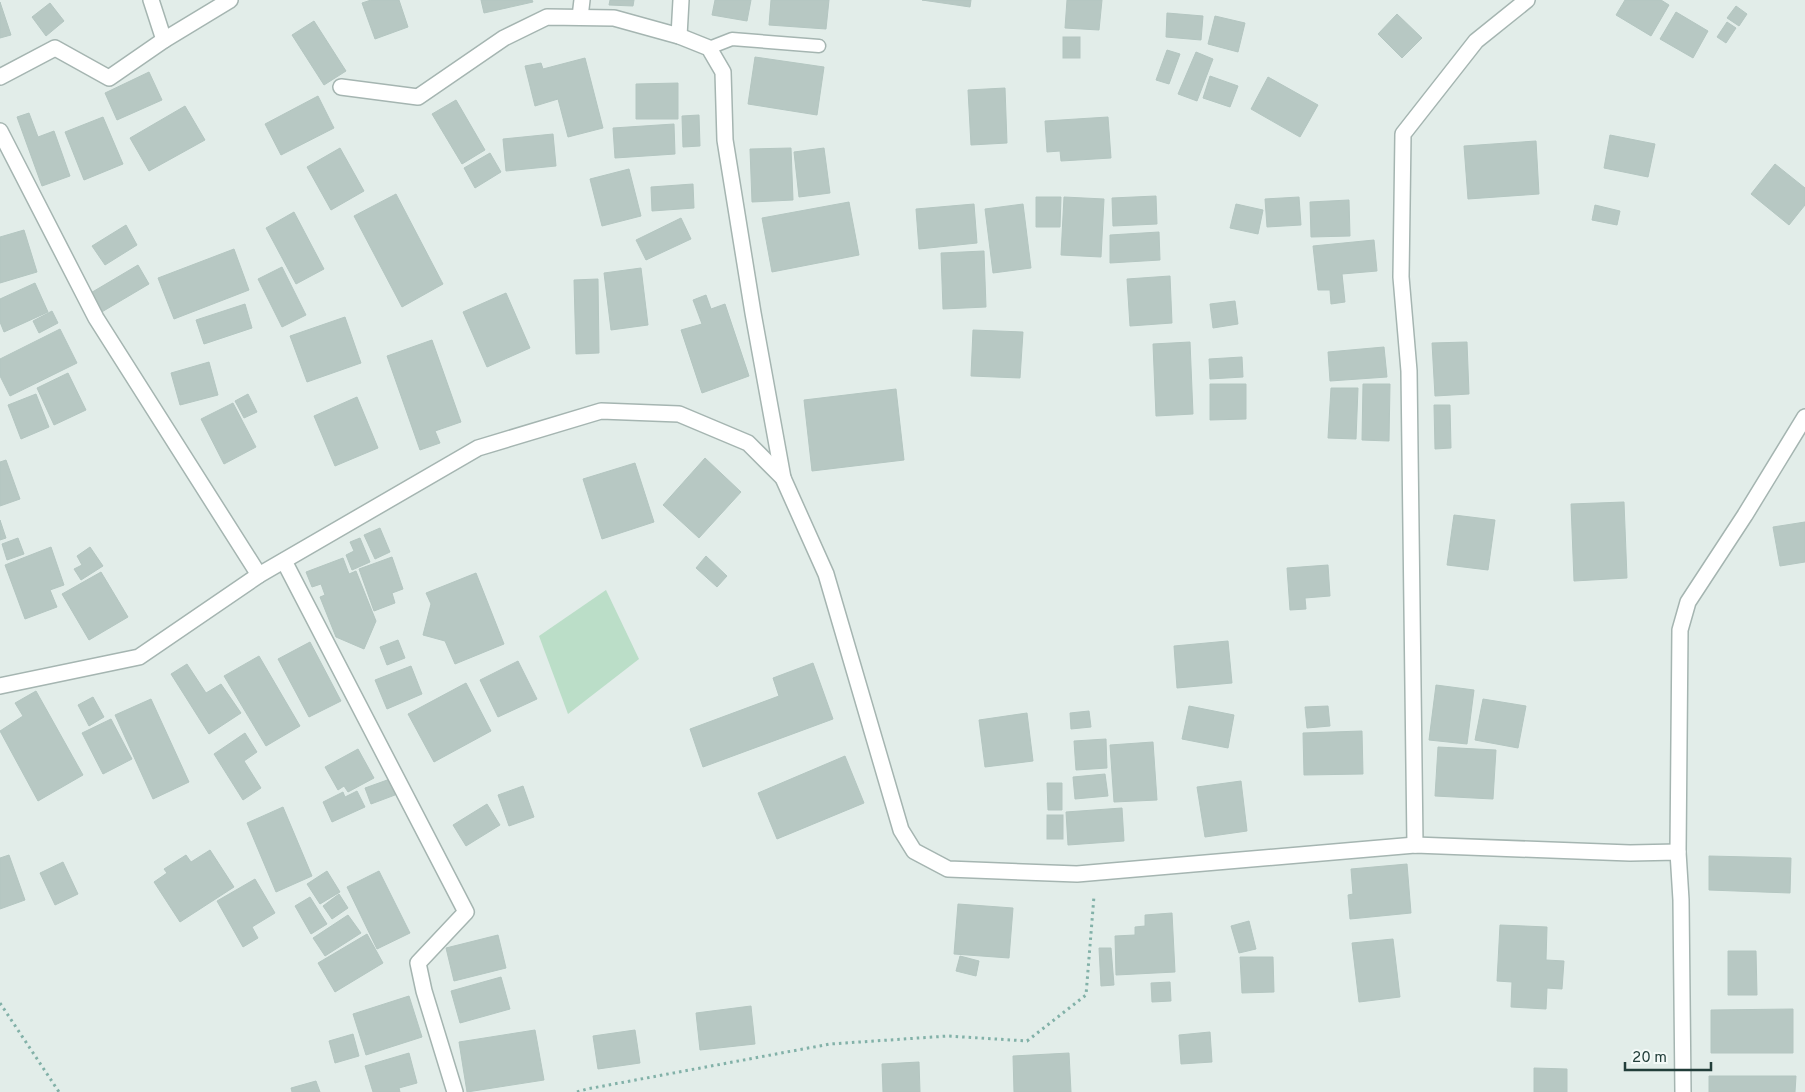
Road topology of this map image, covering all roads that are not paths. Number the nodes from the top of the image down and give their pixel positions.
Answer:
1 (152, 0) edge
2 (230, 0) edge
3 (582, 0) edge
4 (681, 0) edge
5 (1527, 0) edge
6 (580, 17) junction
7 (679, 36) junction
8 (164, 40) junction
9 (819, 46) dead end
10 (709, 48) junction
11 (0, 77) edge
12 (341, 88) dead end
13 (0, 131) edge
14 (1805, 416) edge
15 (783, 478) junction
16 (284, 561) junction
17 (259, 575) junction
18 (0, 686) edge
19 (1415, 845) junction
20 (1678, 852) junction
21 (455, 1092) edge
22 (1683, 1092) edge

1 - 8 street
2 - 8 street
3 - 6 street
4 - 7 street
5 - 19 street
6 - 7 street
6 - 12 street
7 - 10 street
8 - 11 street
9 - 10 lane
10 - 15 street
13 - 17 street
14 - 20 street
15 - 16 street
15 - 19 street
16 - 17 street
16 - 21 street
17 - 18 street
19 - 20 street
20 - 22 street

